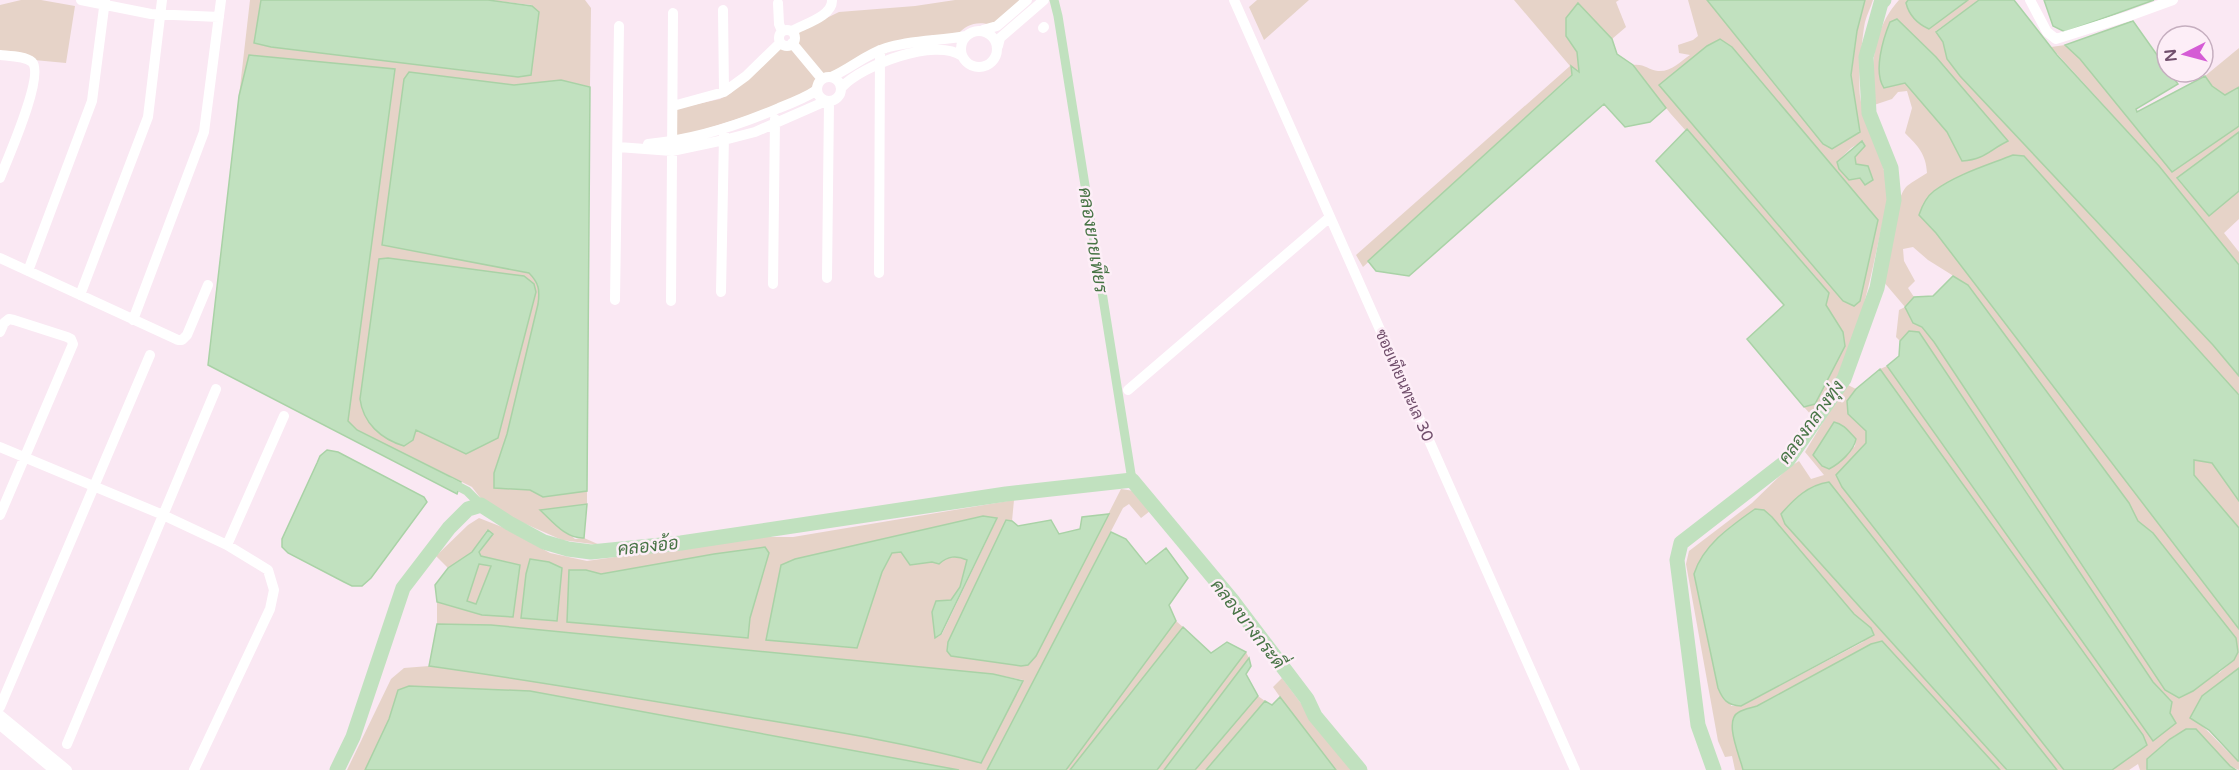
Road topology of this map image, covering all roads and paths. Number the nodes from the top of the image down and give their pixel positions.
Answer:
1 (81, 0) edge
2 (162, 0) edge
3 (221, 0) edge
4 (832, 0) edge
5 (1027, 0) edge
6 (1234, 0) edge
7 (2030, 0) edge
8 (2173, 0) edge
9 (1041, 2) edge
10 (104, 3) edge
11 (778, 3) dead end
12 (723, 10) dead end
13 (673, 13) dead end
14 (160, 14) junction
15 (219, 17) junction
16 (619, 26) dead end
17 (983, 30) junction
18 (785, 35) junction
19 (966, 36) junction
20 (998, 46) junction
21 (0, 55) edge
22 (880, 56) junction
23 (962, 56) junction
24 (826, 78) junction
25 (842, 87) junction
26 (817, 90) junction
27 (724, 92) junction
28 (827, 101) junction
29 (673, 105) junction
30 (775, 110) junction
31 (775, 123) junction
32 (724, 134) junction
33 (672, 146) junction
34 (618, 147) junction
35 (0, 178) edge
36 (1330, 217) junction
37 (0, 258) edge
38 (28, 271) junction
39 (879, 273) dead end
40 (827, 278) dead end
41 (773, 284) dead end
42 (208, 285) dead end
43 (721, 292) dead end
44 (80, 296) junction
45 (615, 300) dead end
46 (671, 301) dead end
47 (133, 320) junction
48 (0, 332) edge
49 (150, 355) dead end
50 (216, 389) dead end
51 (1128, 390) dead end
52 (284, 416) dead end
53 (0, 447) edge
54 (24, 457) junction
55 (94, 485) junction
56 (0, 515) edge
57 (164, 515) junction
58 (227, 545) junction
59 (0, 707) edge
60 (0, 715) edge
61 (0, 725) edge
62 (67, 744) dead end
63 (54, 770) edge
64 (67, 770) edge
65 (194, 770) edge
66 (1575, 770) edge

1 - 10 street
2 - 14 street
3 - 15 street
4 - 18 street
5 - 17 street
6 - 36 street, ซอยเทียนทะเล 30
7 - 8 street
9 - 20 street
10 - 14 street
10 - 38 street
11 - 18 street
12 - 27 street
13 - 29 street
14 - 15 street
14 - 44 street
15 - 47 street
16 - 34 street
17 - 19 street
17 - 20 street
18 - 24 street
18 - 27 street
19 - 22 street
19 - 23 street
20 - 23 street
21 - 35 street
22 - 23 street
22 - 24 street
22 - 25 street
22 - 39 street
24 - 25 street
24 - 26 street
25 - 28 street
26 - 28 street
26 - 30 street
27 - 29 street
28 - 31 street
28 - 40 street
29 - 33 street
30 - 31 street
30 - 32 street
31 - 32 street
31 - 41 street
32 - 33 street
32 - 43 street
33 - 34 street
33 - 46 street
34 - 45 street
36 - 51 street
36 - 66 street, ซอยเทียนทะเล 30
37 - 38 street
38 - 44 street
42 - 47 street
44 - 47 street
48 - 54 street
49 - 55 street
50 - 57 street
52 - 58 street
53 - 54 street
54 - 55 street
54 - 56 street
55 - 57 street
55 - 59 street
57 - 58 street
57 - 62 street
58 - 65 street
60 - 64 street
61 - 63 street

